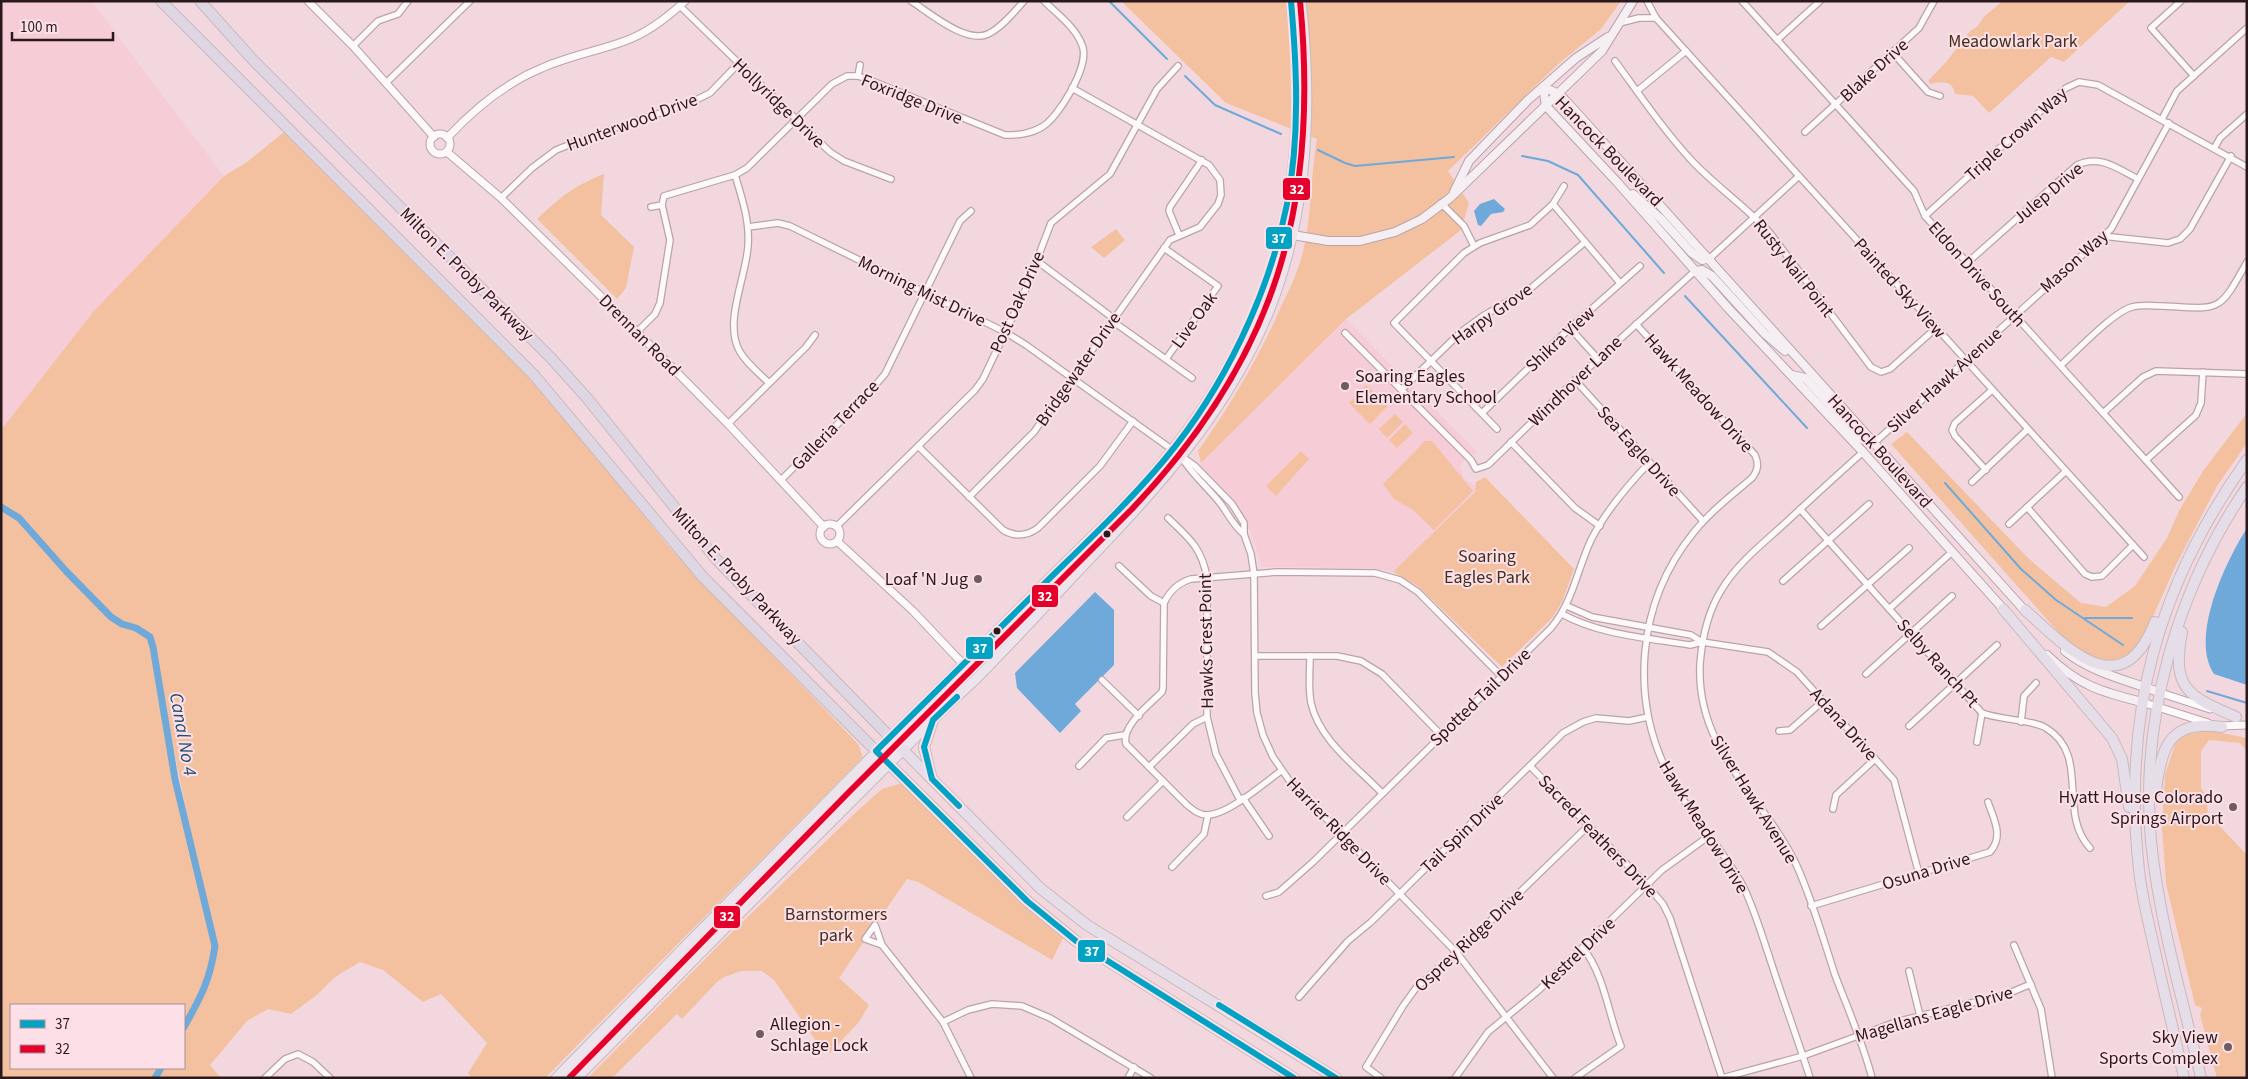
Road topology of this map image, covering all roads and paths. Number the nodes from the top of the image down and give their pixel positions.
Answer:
1 (161, 1) edge
2 (200, 1) edge
3 (309, 1) edge
4 (408, 1) edge
5 (912, 1) edge
6 (1024, 1) edge
7 (1044, 1) edge
8 (1291, 1) edge
9 (1301, 1) edge
10 (1633, 1) edge
11 (1647, 1) edge
12 (1742, 1) edge
13 (1820, 1) edge
14 (1934, 1) edge
15 (2180, 1) edge
16 (469, 2) edge
17 (682, 4) edge
18 (1656, 18) junction
19 (1619, 23) junction
20 (2247, 28) edge
21 (1610, 36) junction
22 (1777, 40) junction
23 (353, 46) junction
24 (1686, 51) junction
25 (1893, 53) junction
26 (1615, 61) dead end
27 (738, 64) junction
28 (860, 65) dead end
29 (1178, 66) dead end
30 (858, 76) junction
31 (2194, 76) junction
32 (386, 83) junction
33 (1542, 87) junction
34 (1072, 88) junction
35 (1637, 91) junction
36 (1559, 94) junction
37 (1940, 96) dead end
38 (1836, 104) junction
39 (1546, 106) junction
40 (2247, 114) edge
41 (2162, 119) junction
42 (796, 120) junction
43 (2169, 123) junction
44 (1138, 125) junction
45 (1805, 132) dead end
46 (434, 137) junction
47 (447, 138) junction
48 (2215, 147) junction
49 (446, 152) junction
50 (2230, 156) junction
51 (1202, 160) junction
52 (2247, 166) edge
53 (736, 175) junction
54 (1799, 176) junction
55 (891, 179) dead end
56 (2138, 180) junction
57 (1617, 182) junction
58 (1564, 186) dead end
59 (501, 198) junction
60 (1450, 198) junction
61 (1441, 203) junction
62 (1553, 204) junction
63 (662, 205) junction
64 (651, 206) dead end
65 (971, 211) dead end
66 (1925, 216) junction
67 (1755, 217) junction
68 (748, 227) junction
69 (1281, 233) junction
70 (1179, 235) junction
71 (1293, 235) junction
72 (2102, 236) junction
73 (1585, 242) junction
74 (1474, 246) junction
75 (1164, 248) junction
76 (1710, 258) junction
77 (1037, 261) junction
78 (2247, 262) edge
79 (1967, 263) junction
80 (1640, 266) dead end
81 (1695, 271) junction
82 (1620, 283) junction
83 (924, 293) junction
84 (2015, 315) junction
85 (1114, 319) junction
86 (1636, 324) junction
87 (1570, 328) junction
88 (1936, 328) junction
89 (637, 332) junction
90 (1005, 332) junction
91 (1345, 333) dead end
92 (815, 335) dead end
93 (1166, 359) junction
94 (1598, 359) junction
95 (1431, 361) junction
96 (1965, 361) junction
97 (2061, 365) junction
98 (1808, 370) junction
99 (2202, 372) junction
100 (2247, 374) edge
101 (1792, 375) junction
102 (1072, 378) junction
103 (1192, 378) dead end
104 (1575, 380) junction
105 (769, 383) junction
106 (1402, 389) junction
107 (1992, 390) junction
108 (1482, 413) junction
109 (2104, 413) junction
110 (1133, 421) junction
111 (728, 424) junction
112 (1497, 429) dead end
113 (2028, 429) junction
114 (1512, 442) junction
115 (1873, 444) junction
116 (919, 447) junction
117 (1173, 449) junction
118 (1863, 452) junction
119 (1182, 457) junction
120 (2146, 460) junction
121 (2247, 460) edge
122 (1649, 462) junction
123 (1765, 466) dead end
124 (1758, 467) junction
125 (1986, 470) junction
126 (2066, 471) junction
127 (781, 480) junction
128 (1972, 482) dead end
129 (2247, 487) edge
130 (969, 497) junction
131 (2179, 497) dead end
132 (1869, 504) dead end
133 (2027, 507) junction
134 (1800, 509) junction
135 (1168, 518) dead end
136 (1941, 518) junction
137 (1703, 521) junction
138 (2009, 524) dead end
139 (1600, 526) junction
140 (824, 527) junction
141 (836, 527) junction
142 (2202, 530) junction
143 (1021, 535) junction
144 (1828, 540) junction
145 (837, 541) junction
146 (1020, 543) dead end
147 (2133, 545) junction
148 (1909, 548) dead end
149 (1952, 552) junction
150 (2144, 557) dead end
151 (1119, 566) dead end
152 (2199, 573) junction
153 (1254, 574) junction
154 (1207, 578) junction
155 (1783, 581) dead end
156 (1868, 585) junction
157 (1952, 596) dead end
158 (1164, 603) junction
159 (1566, 606) junction
160 (1889, 609) junction
161 (2003, 609) junction
162 (2025, 610) junction
163 (1017, 611) junction
164 (1562, 614) junction
165 (1821, 626) dead end
166 (1647, 628) junction
167 (1911, 633) junction
168 (1646, 638) junction
169 (1702, 642) junction
170 (1997, 646) dead end
171 (1255, 656) junction
172 (1310, 656) junction
173 (963, 664) junction
174 (989, 665) junction
175 (1866, 674) dead end
176 (1502, 677) junction
177 (1102, 680) dead end
178 (1956, 683) junction
179 (2036, 683) dead end
180 (2145, 687) junction
181 (2161, 693) junction
182 (1823, 701) junction
183 (2142, 702) junction
184 (2158, 707) junction
185 (1982, 713) junction
186 (1139, 716) junction
187 (1648, 717) junction
188 (2236, 717) junction
189 (1207, 718) junction
190 (933, 720) junction
191 (2021, 722) junction
192 (2247, 725) edge
193 (1909, 726) dead end
194 (2222, 727) junction
195 (1778, 731) dead end
196 (1124, 735) junction
197 (1442, 735) junction
198 (890, 737) junction
199 (1977, 742) dead end
200 (904, 750) junction
201 (876, 751) junction
202 (1875, 759) junction
203 (890, 764) junction
204 (1079, 766) dead end
205 (1530, 766) junction
206 (1149, 767) junction
207 (1281, 770) junction
208 (932, 779) junction
209 (1163, 781) junction
210 (1382, 793) junction
211 (1242, 799) junction
212 (1988, 802) dead end
213 (1833, 809) dead end
214 (1208, 815) junction
215 (1127, 817) dead end
216 (1588, 826) junction
217 (1342, 833) junction
218 (1269, 836) dead end
219 (1709, 836) junction
220 (2151, 841) junction
221 (2090, 848) dead end
222 (1172, 867) dead end
223 (2139, 871) junction
224 (1919, 874) junction
225 (1647, 885) junction
226 (1400, 893) junction
227 (1266, 896) dead end
228 (1811, 906) junction
229 (882, 945) dead end
230 (2014, 945) dead end
231 (1583, 948) junction
232 (1457, 953) junction
233 (1909, 971) dead end
234 (2031, 984) junction
235 (1299, 998) dead end
236 (1920, 1016) junction
237 (1506, 1017) junction
238 (943, 1022) junction
239 (1857, 1035) junction
240 (1802, 1056) junction
241 (1134, 1067) junction
242 (265, 1078) edge
243 (330, 1078) edge
244 (556, 1078) edge
245 (577, 1078) edge
246 (971, 1078) edge
247 (1128, 1078) edge
248 (1151, 1078) edge
249 (1294, 1078) edge
250 (1336, 1078) edge
251 (1381, 1078) edge
252 (1455, 1078) edge
253 (1553, 1078) edge
254 (1575, 1078) edge
255 (1722, 1078) edge
256 (1810, 1078) edge
257 (1872, 1078) edge
258 (2052, 1078) edge
259 (2184, 1078) edge
260 (2201, 1078) edge

1 - 201 highway, Milton E. Proby Parkway
2 - 198 highway, Milton E. Proby Parkway
3 - 23 street
4 - 23 street
5 - 6 street
7 - 34 street, Foxridge Drive
8 - 69 main road
9 - 71 main road
10 - 19 main road
11 - 18 street, Painted Sky View
12 - 22 street, Eldon Drive South
13 - 22 street
14 - 25 street, Blake Drive
15 - 31 street
16 - 32 street
17 - 27 street, Hollyridge Drive
17 - 47 street
18 - 19 street
18 - 24 street, Painted Sky View
19 - 21 main road
20 - 31 street
21 - 33 main road
21 - 36 main road
22 - 38 street, Eldon Drive South
23 - 32 street
24 - 35 street
24 - 54 street, Painted Sky View
25 - 37 street
25 - 38 street, Blake Drive
26 - 35 street, Rusty Nail Point
27 - 42 street, Hollyridge Drive
27 - 59 street, Hunterwood Drive
28 - 30 street
29 - 44 street, Post Oak Drive
30 - 34 street, Foxridge Drive
30 - 42 street, Foxridge Drive
31 - 41 street
32 - 46 street
33 - 36 main road, Hancock Boulevard
33 - 39 main road, Hancock Boulevard
33 - 60 main road
34 - 44 street, Bridgewater Drive
35 - 67 street, Rusty Nail Point
36 - 39 main road
36 - 76 main road, Hancock Boulevard
38 - 45 street, Blake Drive
38 - 66 street, Eldon Drive South
39 - 57 main road, Hancock Boulevard
39 - 60 main road
40 - 48 street
41 - 43 street, Triple Crown Way
41 - 66 street, Triple Crown Way
42 - 53 street, Foxridge Drive
42 - 55 street, Hollyridge Drive
43 - 48 street, Triple Crown Way
43 - 56 street, Mason Way
44 - 51 street, Bridgewater Drive
44 - 77 street, Post Oak Drive
46 - 47 street
46 - 49 street
47 - 49 street
48 - 50 street, Triple Crown Way
49 - 59 street, Drennan Road
50 - 52 street, Triple Crown Way
50 - 72 street
51 - 70 street
51 - 70 street, Bridgewater Drive
53 - 63 street, Foxridge Drive
53 - 68 street
54 - 67 street
54 - 88 street, Painted Sky View
56 - 72 street, Mason Way
56 - 79 street, Julep Drive
57 - 76 main road
57 - 81 main road, Hancock Boulevard
58 - 62 street
59 - 89 street, Drennan Road
60 - 61 main road
61 - 71 main road
61 - 74 street
62 - 73 street
62 - 74 street
63 - 64 street
63 - 89 street
65 - 83 street, Galleria Terrace
66 - 79 street, Eldon Drive South
67 - 76 street
67 - 88 street, Rusty Nail Point
68 - 83 street, Morning Mist Drive
68 - 105 street
69 - 71 main road
69 - 117 main road
70 - 75 street, Bridgewater Drive
71 - 119 main road
72 - 84 street, Mason Way
73 - 82 street
73 - 95 street, Harpy Grove
74 - 95 street
75 - 85 street, Bridgewater Drive
75 - 93 street, Live Oak
76 - 98 main road, Hancock Boulevard
77 - 85 street
77 - 90 street, Post Oak Drive
78 - 97 street
79 - 84 street, Eldon Drive South
80 - 82 street, Shikra View
81 - 86 street, Windhover Lane
81 - 98 main road
81 - 101 main road, Hancock Boulevard
82 - 87 street, Shikra View
83 - 90 street, Morning Mist Drive
83 - 127 street, Galleria Terrace
84 - 96 street, Silver Hawk Avenue
84 - 97 street, Eldon Drive South
85 - 93 street
85 - 102 street, Bridgewater Drive
86 - 94 street, Windhover Lane
86 - 124 street, Hawk Meadow Drive
87 - 94 street
87 - 108 street, Shikra View
88 - 96 street, Painted Sky View
89 - 111 street, Drennan Road
90 - 102 street, Morning Mist Drive
90 - 116 street, Post Oak Drive
91 - 106 street
92 - 105 street
93 - 103 street
94 - 104 street, Windhover Lane
95 - 106 street, Harpy Grove
95 - 108 street
96 - 107 street, Painted Sky View
96 - 115 street, Silver Hawk Avenue
97 - 109 street, Eldon Drive South
98 - 115 main road, Hancock Boulevard
99 - 100 street
99 - 109 street
99 - 120 street
101 - 115 main road
101 - 118 main road, Hancock Boulevard
102 - 110 street, Morning Mist Drive
102 - 130 street, Bridgewater Drive
104 - 114 street, Windhover Lane
104 - 122 street, Sea Eagle Drive
105 - 111 street
106 - 114 street, Windhover Lane
107 - 113 street, Painted Sky View
107 - 125 street
108 - 112 street
109 - 120 street, Eldon Drive South
110 - 117 street, Morning Mist Drive
110 - 143 street
111 - 127 street, Drennan Road
113 - 125 street
113 - 126 street, Painted Sky View
114 - 139 street
115 - 118 main road
115 - 136 main road, Hancock Boulevard
116 - 130 street
116 - 141 street, Post Oak Drive
117 - 119 street, Morning Mist Drive
117 - 163 main road
118 - 134 street, Silver Hawk Avenue
118 - 136 main road
118 - 149 main road, Hancock Boulevard
119 - 153 street, Harrier Ridge Drive
119 - 174 main road
120 - 131 street, Eldon Drive South
121 - 142 highway
122 - 137 street, Sea Eagle Drive
122 - 139 street, Spotted Tail Drive
123 - 124 street
124 - 137 street, Hawk Meadow Drive
125 - 128 street
126 - 133 street
126 - 147 street, Painted Sky View
127 - 140 street, Drennan Road
129 - 152 highway
130 - 143 street
132 - 144 street
133 - 138 street
133 - 147 street
134 - 144 street, Selby Ranch Pt
134 - 169 street, Silver Hawk Avenue
135 - 154 street, Hawks Crest Point
136 - 162 main road, Hancock Boulevard
137 - 166 street, Hawk Meadow Drive
139 - 159 street, Spotted Tail Drive
140 - 141 street
140 - 145 street
141 - 145 street
142 - 162 highway
142 - 180 highway
143 - 146 street
144 - 155 street
144 - 156 street, Selby Ranch Pt
145 - 173 street
147 - 150 street, Painted Sky View
148 - 156 street
149 - 160 street
149 - 161 main road, Hancock Boulevard
151 - 158 street
152 - 181 highway
152 - 188 highway
153 - 154 street
153 - 171 street, Harrier Ridge Drive
153 - 176 street
154 - 158 street
154 - 189 street, Hawks Crest Point
156 - 160 street, Selby Ranch Pt
156 - 165 street
157 - 167 street
158 - 186 street
159 - 164 street, Spotted Tail Drive
159 - 166 street
160 - 167 street, Selby Ranch Pt
161 - 183 main road, Hancock Boulevard
161 - 223 highway
162 - 180 main road, Hancock Boulevard
163 - 173 main road
163 - 174 street
164 - 168 street
164 - 176 street, Spotted Tail Drive
166 - 168 street, Hawk Meadow Drive
166 - 169 street
167 - 175 street
167 - 178 street, Selby Ranch Pt
168 - 169 street
168 - 187 street, Hawk Meadow Drive
169 - 182 street, Adana Drive
169 - 228 street, Silver Hawk Avenue
170 - 178 street
171 - 172 street
171 - 207 street, Harrier Ridge Drive
172 - 197 street
172 - 210 street
173 - 198 main road
174 - 190 main road
176 - 197 street, Spotted Tail Drive
177 - 186 street
178 - 185 street, Selby Ranch Pt
178 - 193 street
179 - 191 street
180 - 181 main road, Hancock Boulevard
180 - 183 highway
181 - 184 highway
181 - 188 street
182 - 195 street
182 - 202 street, Adana Drive
183 - 184 street
183 - 223 highway
184 - 194 street
184 - 220 highway
185 - 191 street, Selby Ranch Pt
185 - 199 street
186 - 196 street
187 - 205 street, Tail Spin Drive
187 - 219 street, Hawk Meadow Drive
188 - 192 street
189 - 206 street
189 - 211 street, Hawks Crest Point
190 - 200 main road
190 - 208 highway
191 - 221 street, Selby Ranch Pt
192 - 194 street
194 - 220 highway
196 - 204 street
196 - 206 street
197 - 210 street, Spotted Tail Drive
198 - 200 highway, Milton E. Proby Parkway
198 - 201 main road
200 - 203 main road
200 - 208 highway, Milton E. Proby Parkway
201 - 203 highway, Milton E. Proby Parkway
201 - 244 main road
202 - 213 street
202 - 224 street, Adana Drive
203 - 245 main road
203 - 249 highway, Milton E. Proby Parkway
205 - 216 street, Sacred Feathers Drive
205 - 226 street, Tail Spin Drive
206 - 209 street
207 - 211 street
207 - 217 street, Harrier Ridge Drive
208 - 250 highway, Milton E. Proby Parkway
209 - 214 street
209 - 215 street
210 - 217 street, Spotted Tail Drive
211 - 214 street
211 - 218 street, Hawks Crest Point
212 - 224 street, Osuna Drive
214 - 222 street
216 - 225 street, Sacred Feathers Drive
216 - 232 street, Osprey Ridge Drive
217 - 226 street, Harrier Ridge Drive
217 - 227 street, Spotted Tail Drive
219 - 225 street, Kestrel Drive
219 - 240 street, Hawk Meadow Drive
220 - 260 highway
223 - 259 highway
224 - 228 street, Osuna Drive
225 - 231 street, Kestrel Drive
225 - 255 street, Sacred Feathers Drive
226 - 232 street, Harrier Ridge Drive
226 - 235 street, Tail Spin Drive
228 - 239 street, Silver Hawk Avenue
229 - 238 street
230 - 234 street
231 - 237 street, Kestrel Drive
231 - 254 street
232 - 237 street, Harrier Ridge Drive
232 - 251 street, Osprey Ridge Drive
233 - 236 street
234 - 236 street, Magellans Eagle Drive
234 - 258 street
236 - 239 street, Magellans Eagle Drive
237 - 252 street, Kestrel Drive
237 - 253 street, Harrier Ridge Drive
238 - 241 street
238 - 246 street
239 - 240 street, Magellans Eagle Drive
239 - 257 street, Silver Hawk Avenue
240 - 255 street, Magellans Eagle Drive
240 - 256 street, Hawk Meadow Drive
241 - 247 street
241 - 248 street
242 - 243 street

